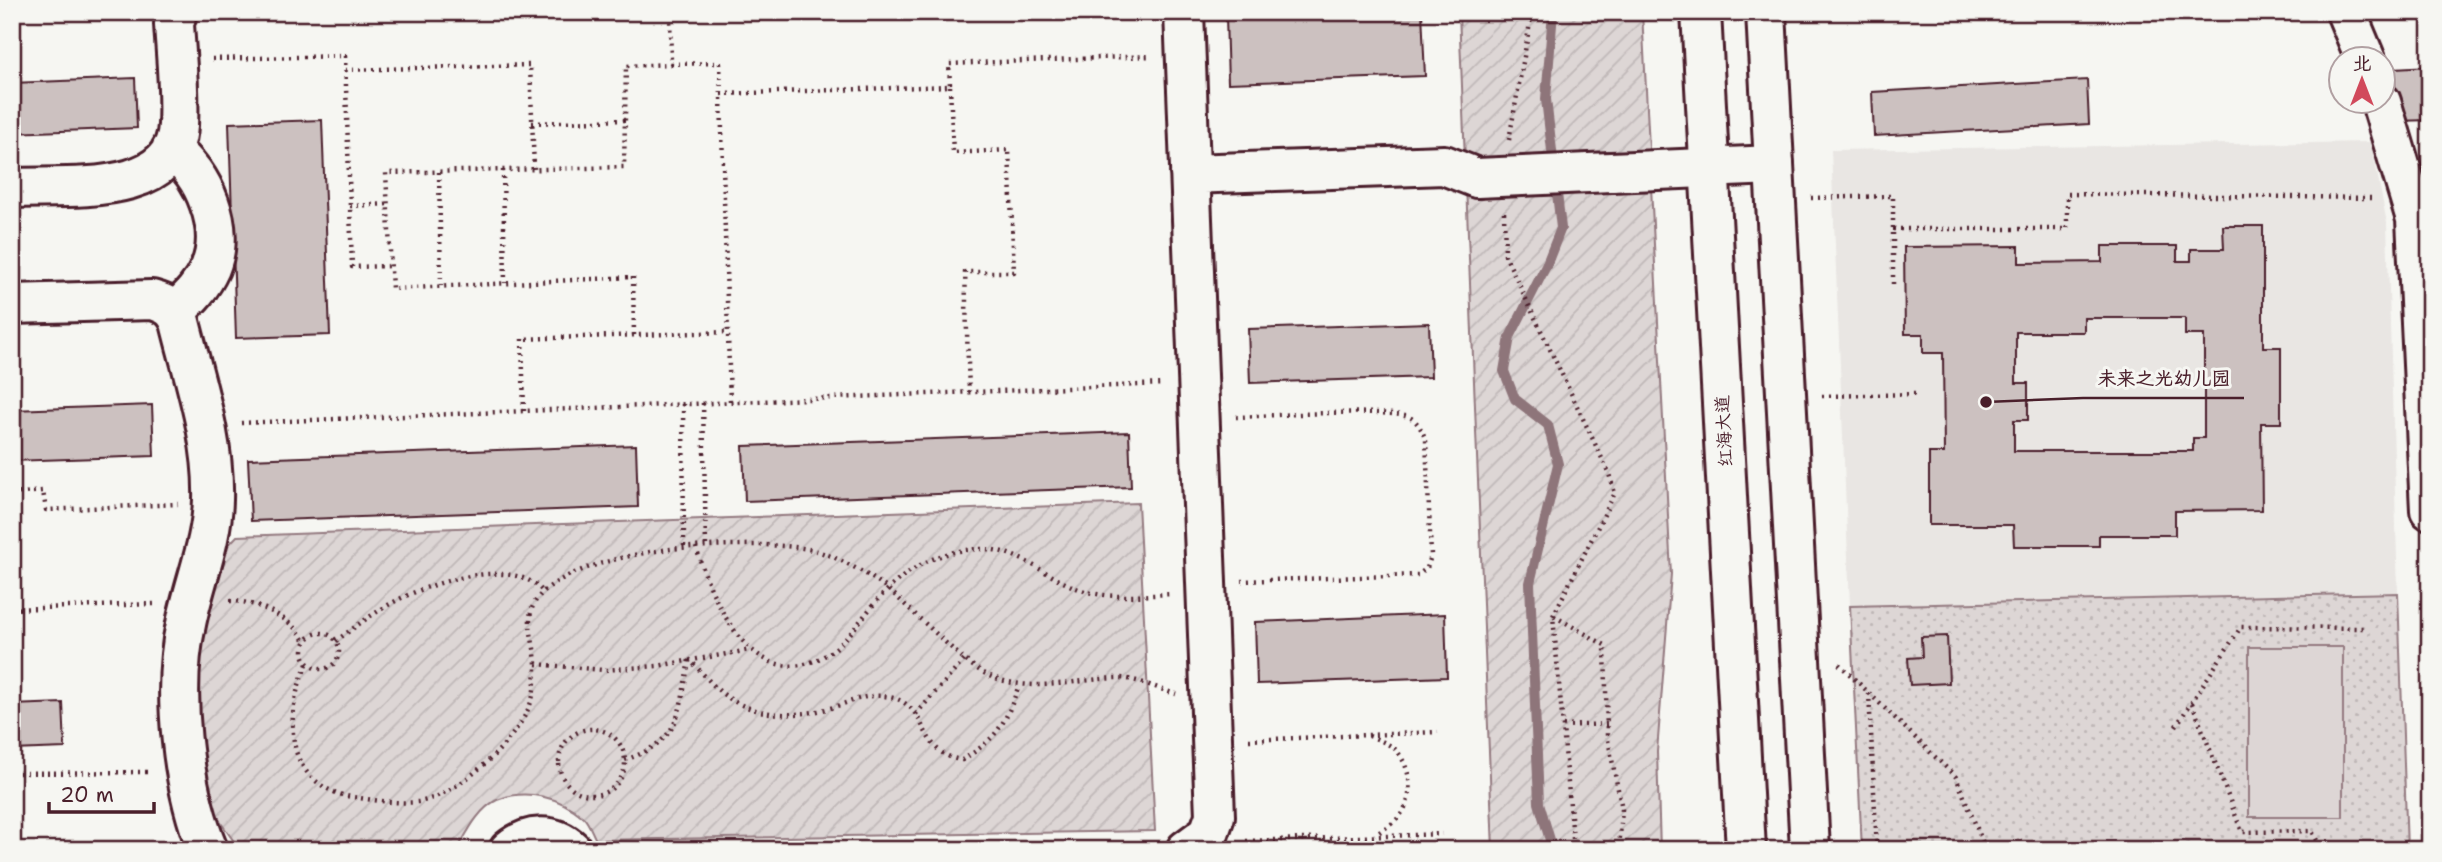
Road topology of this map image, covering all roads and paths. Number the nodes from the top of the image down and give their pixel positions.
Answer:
1 (177, 12) edge
2 (670, 12) edge
3 (1184, 12) edge
4 (1532, 12) edge
5 (1700, 12) edge
6 (1766, 12) edge
7 (2346, 12) edge
8 (2360, 46) edge
9 (1185, 55) junction
10 (176, 60) junction
11 (671, 64) junction
12 (345, 70) junction
13 (950, 86) junction
14 (721, 94) junction
15 (2385, 116) edge
16 (625, 120) junction
17 (532, 123) junction
18 (1507, 147) dead end
19 (172, 150) junction
20 (1709, 168) junction
21 (534, 169) junction
22 (503, 170) junction
23 (439, 172) junction
24 (1775, 182) junction
25 (1190, 184) junction
26 (12, 188) edge
27 (2410, 198) junction
28 (388, 204) junction
29 (1504, 205) dead end
30 (350, 206) junction
31 (1893, 229) junction
32 (391, 266) junction
33 (505, 283) junction
34 (441, 287) junction
35 (1893, 289) dead end
36 (12, 304) edge
37 (176, 311) junction
38 (728, 332) junction
39 (634, 335) junction
40 (969, 392) junction
41 (1917, 394) dead end
42 (1786, 398) junction
43 (1199, 400) junction
44 (730, 402) junction
45 (703, 403) junction
46 (683, 404) junction
47 (524, 411) junction
48 (204, 425) junction
49 (12, 494) edge
50 (213, 502) junction
51 (2430, 510) edge
52 (696, 547) junction
53 (706, 547) junction
54 (684, 548) junction
55 (1207, 587) junction
56 (886, 589) junction
57 (543, 592) junction
58 (1553, 616) junction
59 (2366, 628) dead end
60 (336, 641) junction
61 (750, 650) junction
62 (966, 658) junction
63 (1836, 658) dead end
64 (689, 659) junction
65 (307, 664) junction
66 (536, 664) junction
67 (1019, 685) junction
68 (1869, 692) junction
69 (2191, 702) junction
70 (1212, 704) junction
71 (916, 713) junction
72 (1608, 724) junction
73 (1563, 726) junction
74 (2176, 726) dead end
75 (1438, 732) dead end
76 (1368, 735) junction
77 (1213, 742) junction
78 (625, 760) junction
79 (188, 772) junction
80 (12, 773) edge
81 (1442, 834) dead end
82 (1373, 837) junction
83 (1191, 846) edge
84 (208, 850) edge
85 (509, 850) edge
86 (572, 850) edge
87 (1574, 850) edge
88 (1619, 850) edge
89 (1746, 850) edge
90 (1810, 850) edge
91 (1877, 850) edge
92 (1986, 850) edge
93 (2322, 850) edge

1 - 10 main road
2 - 11 path
3 - 9 main road
4 - 18 path
5 - 20 main road, 红海大道
6 - 24 main road
7 - 8 main road
9 - 13 path
9 - 25 main road
10 - 12 path
10 - 19 main road
11 - 14 path
11 - 16 path
12 - 17 path
12 - 30 path
13 - 14 path
13 - 40 path
14 - 38 path
15 - 27 main road
16 - 17 path
16 - 21 path
17 - 21 path
19 - 26 main road
19 - 37 main road
20 - 24 main road
20 - 25 main road, bridge
20 - 89 main road, 红海大道
21 - 22 path
22 - 23 path
22 - 33 path
23 - 28 path
23 - 34 path
24 - 31 path
24 - 42 main road
25 - 43 main road
27 - 31 path
27 - 51 main road
28 - 30 path
28 - 32 path
29 - 58 path
30 - 32 path
31 - 35 path
32 - 34 path
33 - 34 path
33 - 39 path
36 - 37 main road
37 - 48 main road
38 - 39 path
38 - 44 path
39 - 47 path
40 - 43 path
40 - 44 path
41 - 42 path
42 - 90 main road
43 - 55 main road
43 - 55 path
44 - 45 path
45 - 46 path
45 - 53 path
46 - 47 path
46 - 54 path
47 - 48 path
48 - 50 main road
49 - 50 path
50 - 79 main road
52 - 53 path
52 - 54 path
52 - 61 path
53 - 56 path
54 - 57 path
55 - 56 path
55 - 70 main road
56 - 61 path
56 - 62 path
57 - 60 path
57 - 66 path
58 - 72 path
58 - 73 path
59 - 69 path
60 - 65 path
60 - 65 path
61 - 64 path
62 - 67 path
62 - 71 path
63 - 68 path
64 - 66 path
64 - 71 path
64 - 78 path
65 - 66 path
67 - 70 path
67 - 71 path
68 - 91 path
68 - 92 path
69 - 74 path
69 - 93 path
70 - 77 main road
72 - 73 path
72 - 88 path
73 - 87 path
75 - 76 path
76 - 77 path
76 - 82 path
77 - 83 main road
78 - 78 path
79 - 80 path
79 - 84 main road
81 - 82 path
82 - 83 path
85 - 86 main road

